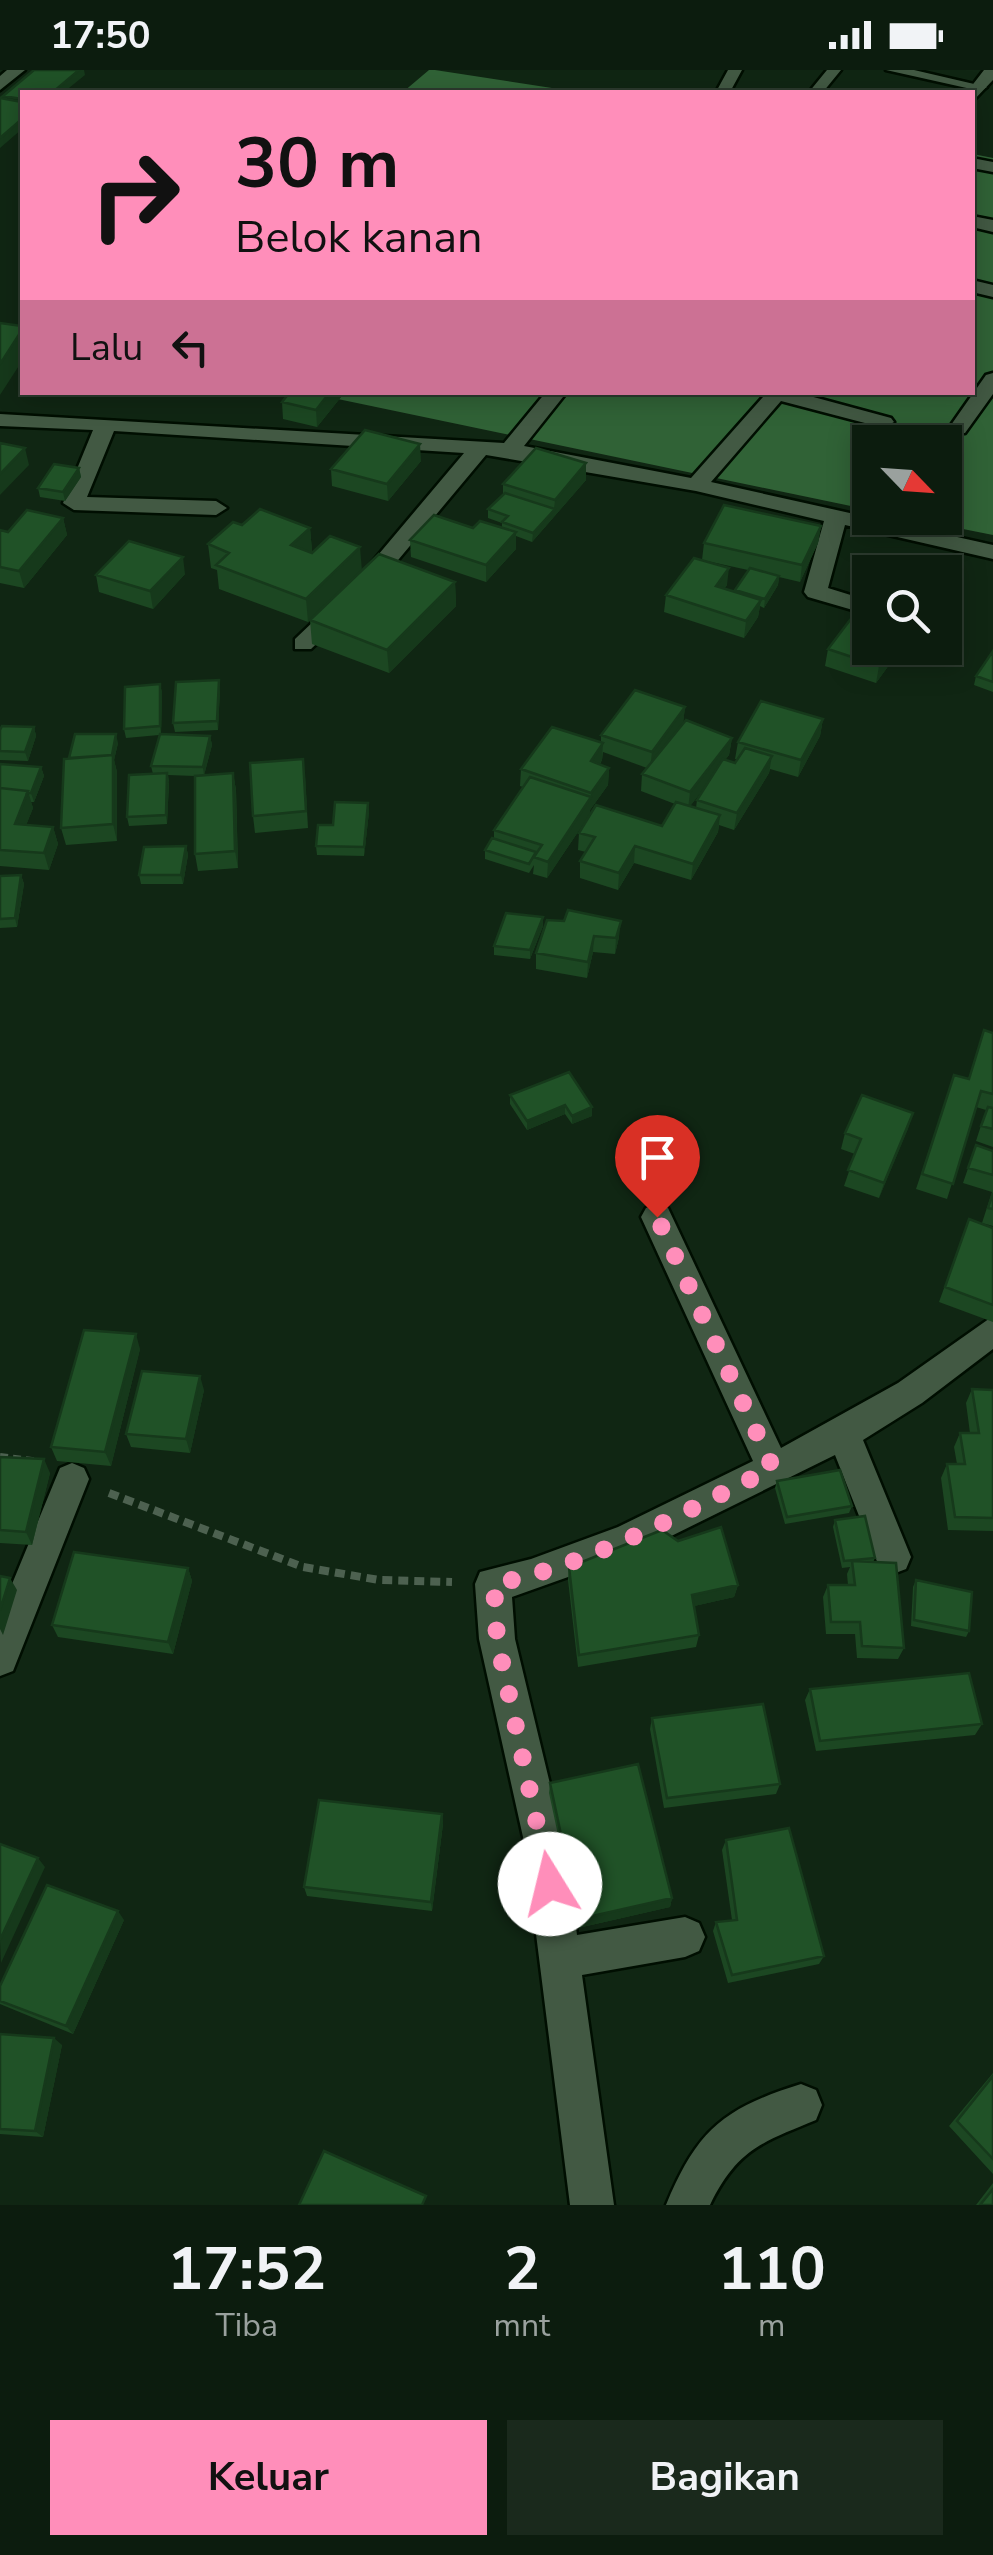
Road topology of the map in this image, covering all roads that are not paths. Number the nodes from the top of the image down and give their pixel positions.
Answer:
1 (17, 70) edge
2 (834, 70) edge
3 (893, 70) edge
4 (992, 70) edge
5 (0, 85) edge
6 (818, 90) edge
7 (968, 90) edge
8 (976, 92) edge
9 (989, 378) edge
10 (555, 395) edge
11 (772, 395) edge
12 (782, 395) edge
13 (0, 420) edge
14 (884, 422) dead end
15 (106, 424) junction
16 (960, 425) edge
17 (480, 448) junction
18 (510, 450) junction
19 (696, 485) junction
20 (216, 508) dead end
21 (836, 518) junction
22 (993, 552) edge
23 (852, 603) edge
24 (302, 644) dead end
25 (657, 1217) dead end
26 (993, 1330) edge
27 (844, 1434) junction
28 (773, 1468) junction
29 (72, 1479) road end
30 (893, 1557) dead end
31 (0, 1658) edge
32 (685, 1936) dead end
33 (561, 1958) junction
34 (801, 2105) dead end
35 (592, 2205) edge
36 (688, 2205) edge

1 - 5 street
2 - 6 lane
3 - 7 lane
4 - 8 street
9 - 16 street
10 - 18 street
11 - 19 street
12 - 14 street
13 - 15 street
15 - 17 street
15 - 20 street
17 - 18 street
17 - 24 street
18 - 19 street
19 - 21 street
21 - 22 street
21 - 23 street
25 - 28 street
26 - 27 street
27 - 28 street
27 - 30 street
28 - 33 street
29 - 31 street
32 - 33 street
33 - 35 street
34 - 36 street

